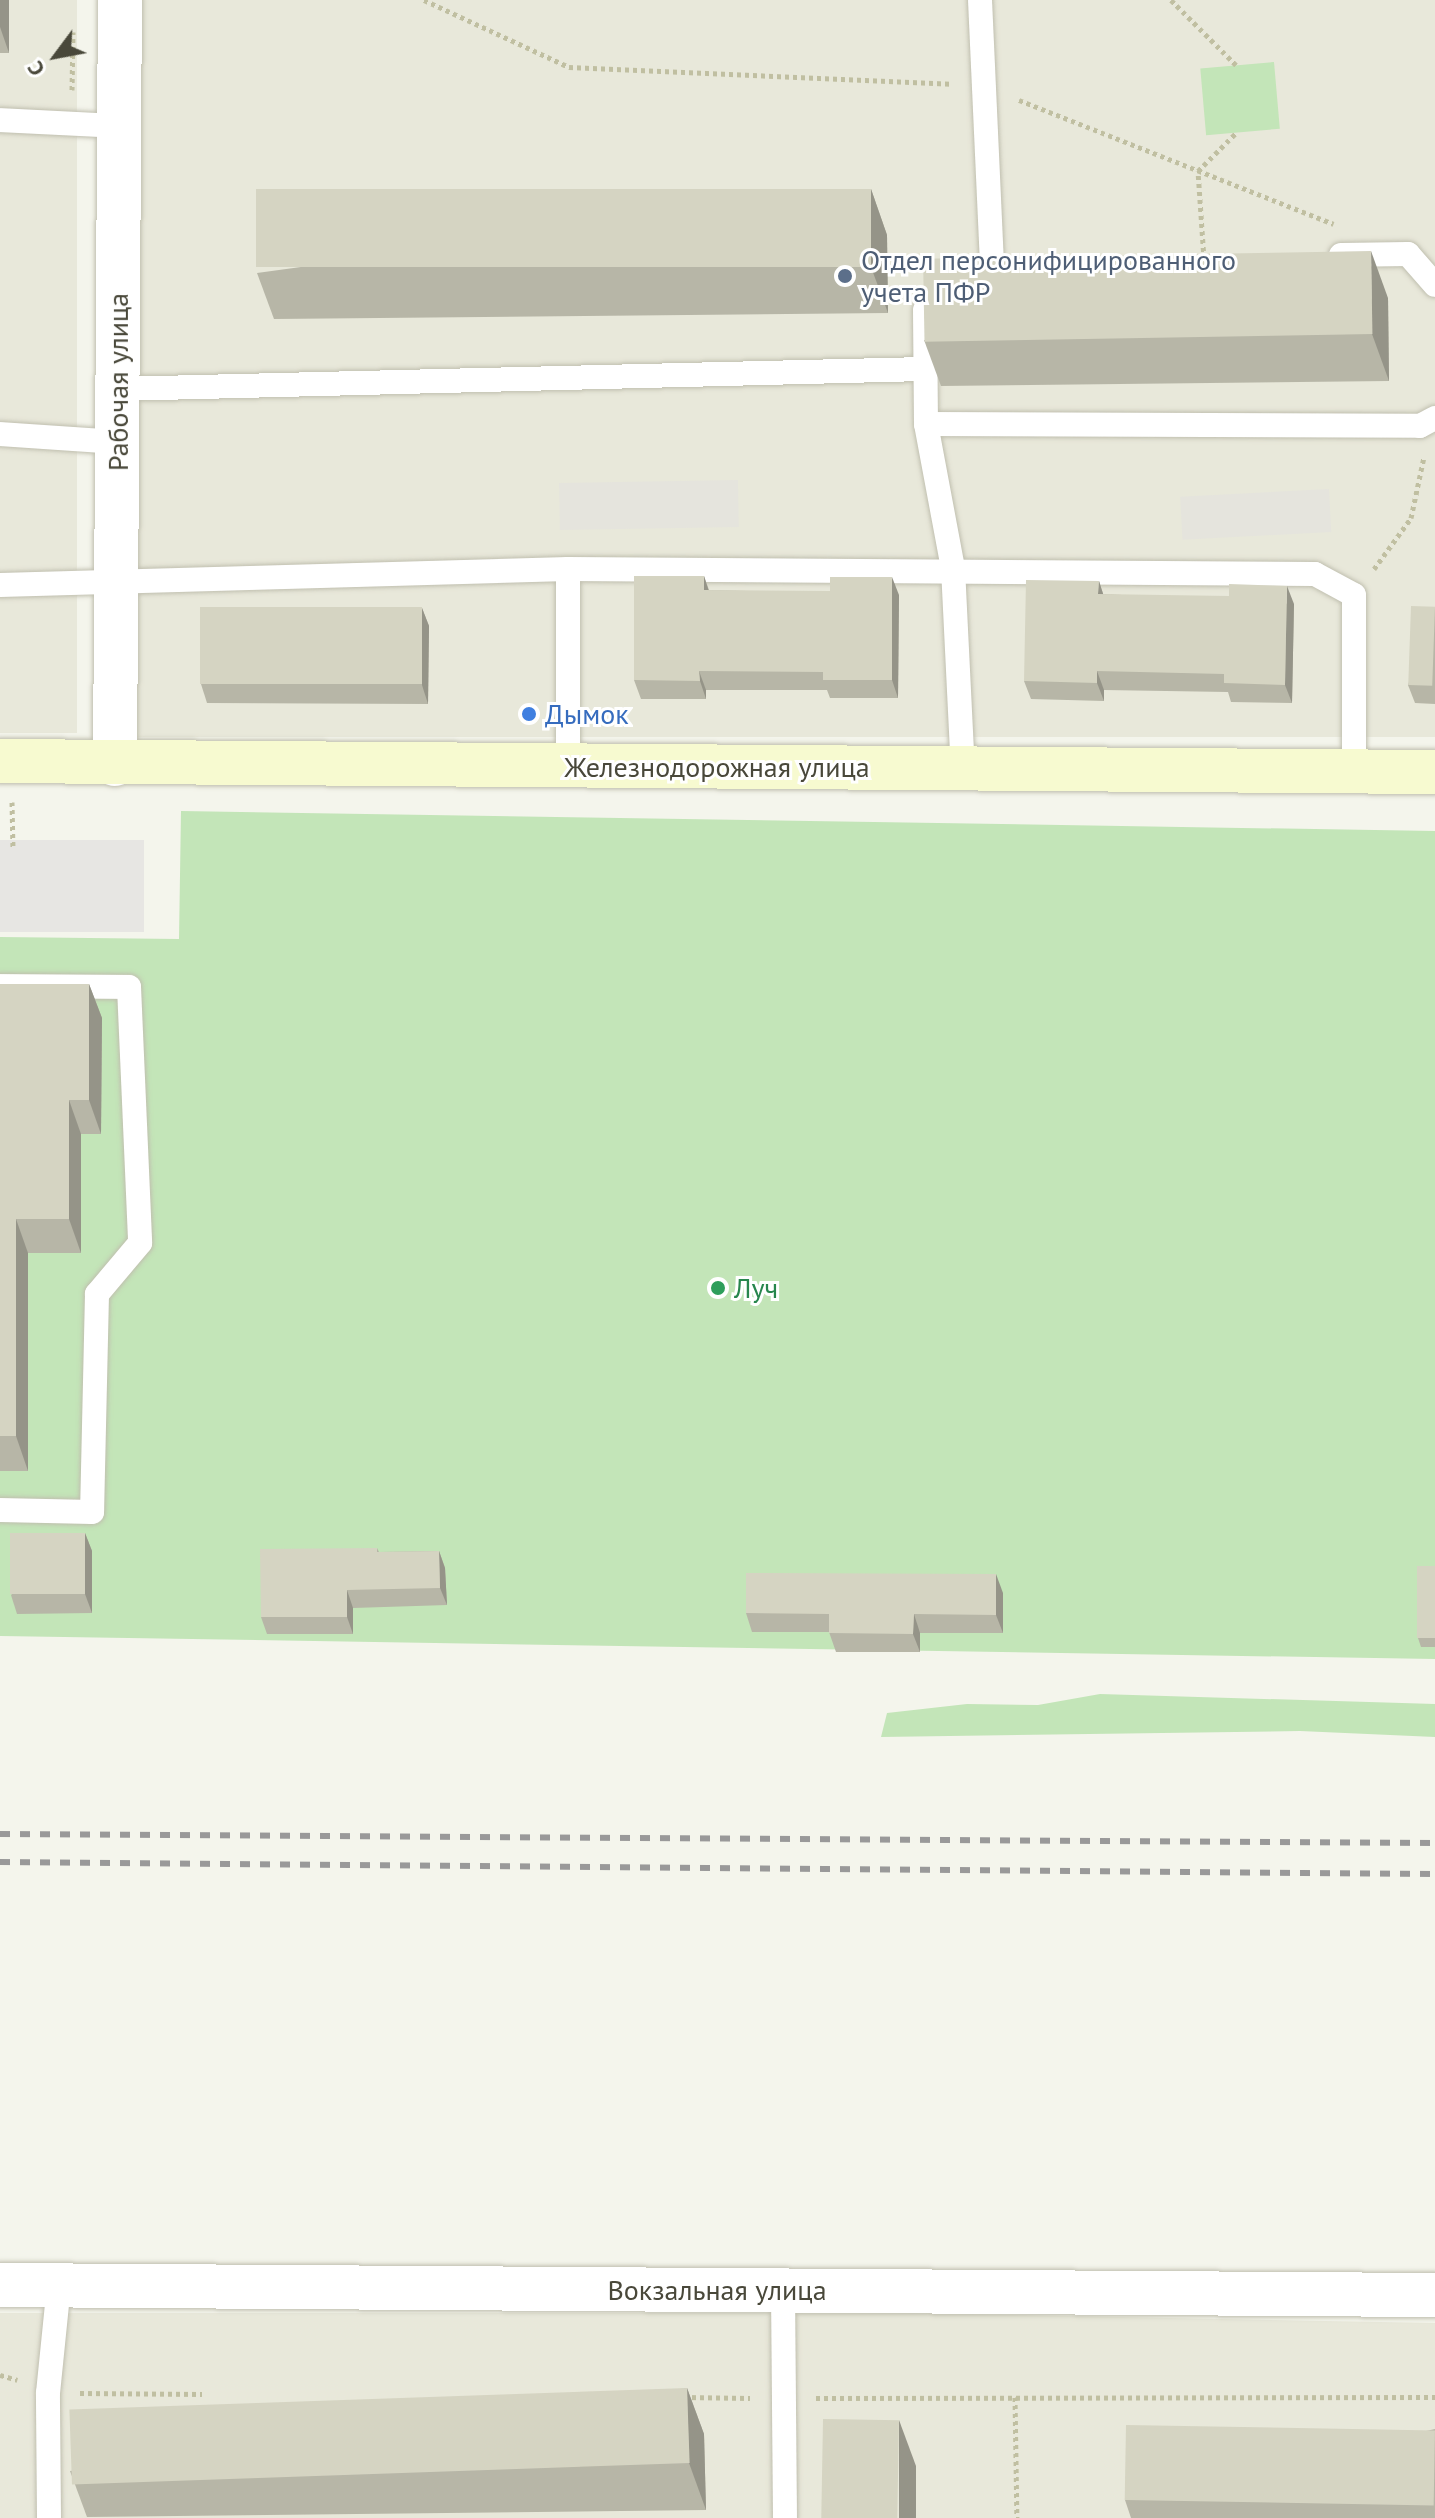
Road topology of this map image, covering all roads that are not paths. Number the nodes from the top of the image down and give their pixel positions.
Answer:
1 (120, 0) edge
2 (980, 0) edge
3 (0, 120) edge
4 (119, 126) junction
5 (1314, 256) edge
6 (992, 264) junction
7 (1022, 264) edge
8 (967, 265) edge
9 (925, 279) edge
10 (1435, 285) edge
11 (925, 369) junction
12 (118, 389) junction
13 (1435, 418) edge
14 (926, 424) junction
15 (0, 434) edge
16 (117, 442) junction
17 (953, 568) junction
18 (568, 569) junction
19 (118, 581) junction
20 (0, 585) edge
21 (0, 761) edge
22 (115, 764) junction
23 (568, 767) junction
24 (963, 769) junction
25 (1354, 772) junction
26 (1435, 772) edge
27 (0, 986) edge
28 (0, 1510) edge
29 (0, 2285) edge
30 (59, 2285) junction
31 (783, 2290) junction
32 (1435, 2295) edge
33 (49, 2518) edge
34 (785, 2518) edge

1 - 4 street, Рабочая улица
2 - 6 lane
3 - 4 lane
4 - 12 street, Рабочая улица
5 - 10 lane
6 - 7 lane
6 - 8 lane
9 - 11 lane
11 - 12 lane
11 - 14 lane
12 - 16 street, Рабочая улица
13 - 14 lane
14 - 17 lane
15 - 16 lane
16 - 19 street, Рабочая улица
17 - 18 lane
17 - 24 lane
17 - 25 lane
18 - 19 lane
18 - 23 lane
19 - 20 lane
19 - 22 street, Рабочая улица
21 - 22 main road, Железнодорожная улица
22 - 23 main road, Железнодорожная улица
23 - 24 main road, Железнодорожная улица
24 - 25 main road, Железнодорожная улица
25 - 26 main road, Железнодорожная улица
27 - 28 lane
29 - 30 street, Вокзальная улица
30 - 31 street, Вокзальная улица
30 - 33 lane
31 - 32 street, Вокзальная улица
31 - 34 lane

